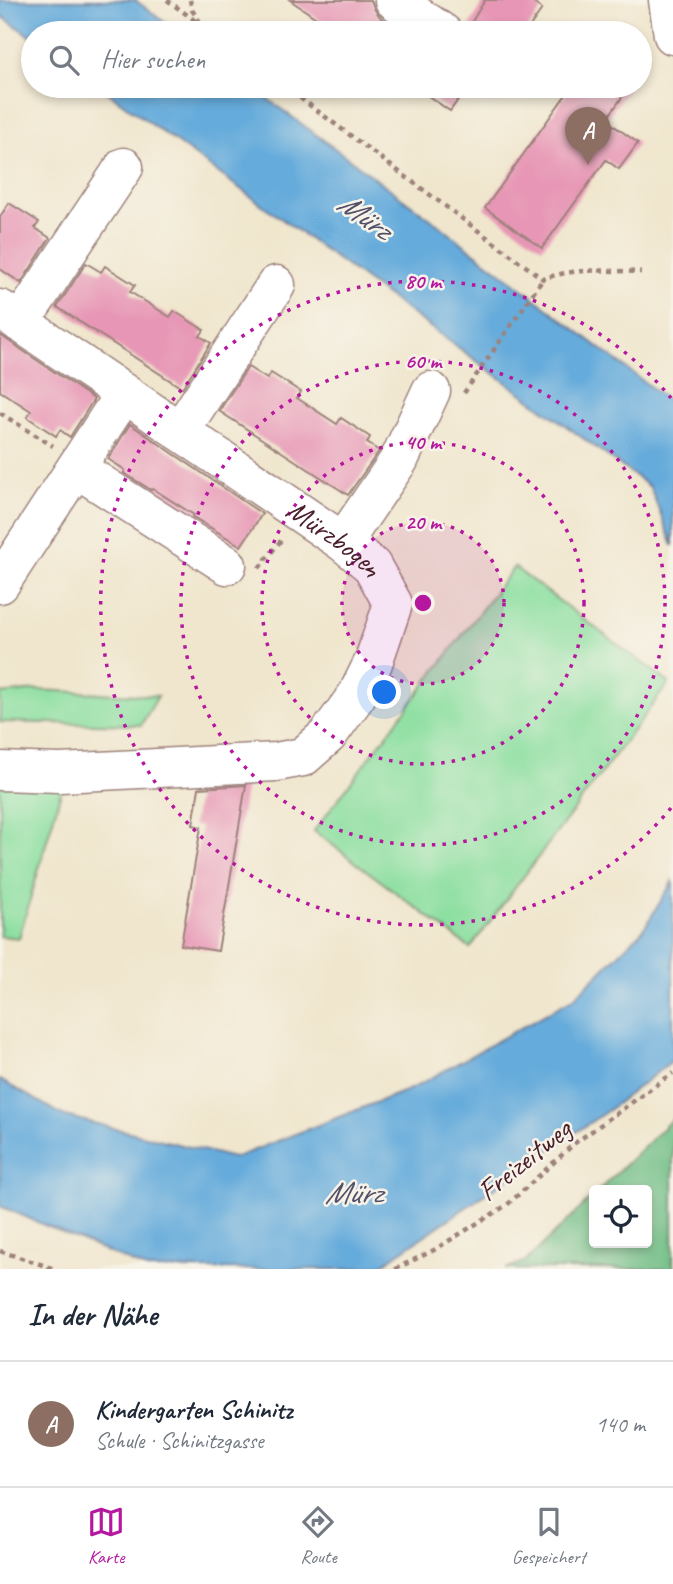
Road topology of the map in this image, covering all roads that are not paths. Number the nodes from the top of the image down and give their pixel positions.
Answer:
1 (394, 0) edge
2 (425, 21) edge
3 (124, 167) dead end
4 (276, 285) dead end
5 (10, 316) edge
6 (449, 391) road end
7 (124, 394) junction
8 (180, 431) junction
9 (78, 466) junction
10 (343, 542) junction
11 (227, 565) road end
12 (0, 584) edge
13 (0, 771) edge

1 - 2 street
3 - 5 street
4 - 8 street
5 - 7 street, Mürzbogen
6 - 10 street
7 - 8 street, Mürzbogen
7 - 9 street
8 - 10 street, Mürzbogen
9 - 11 street
9 - 12 street
10 - 13 street, Mürzbogen

